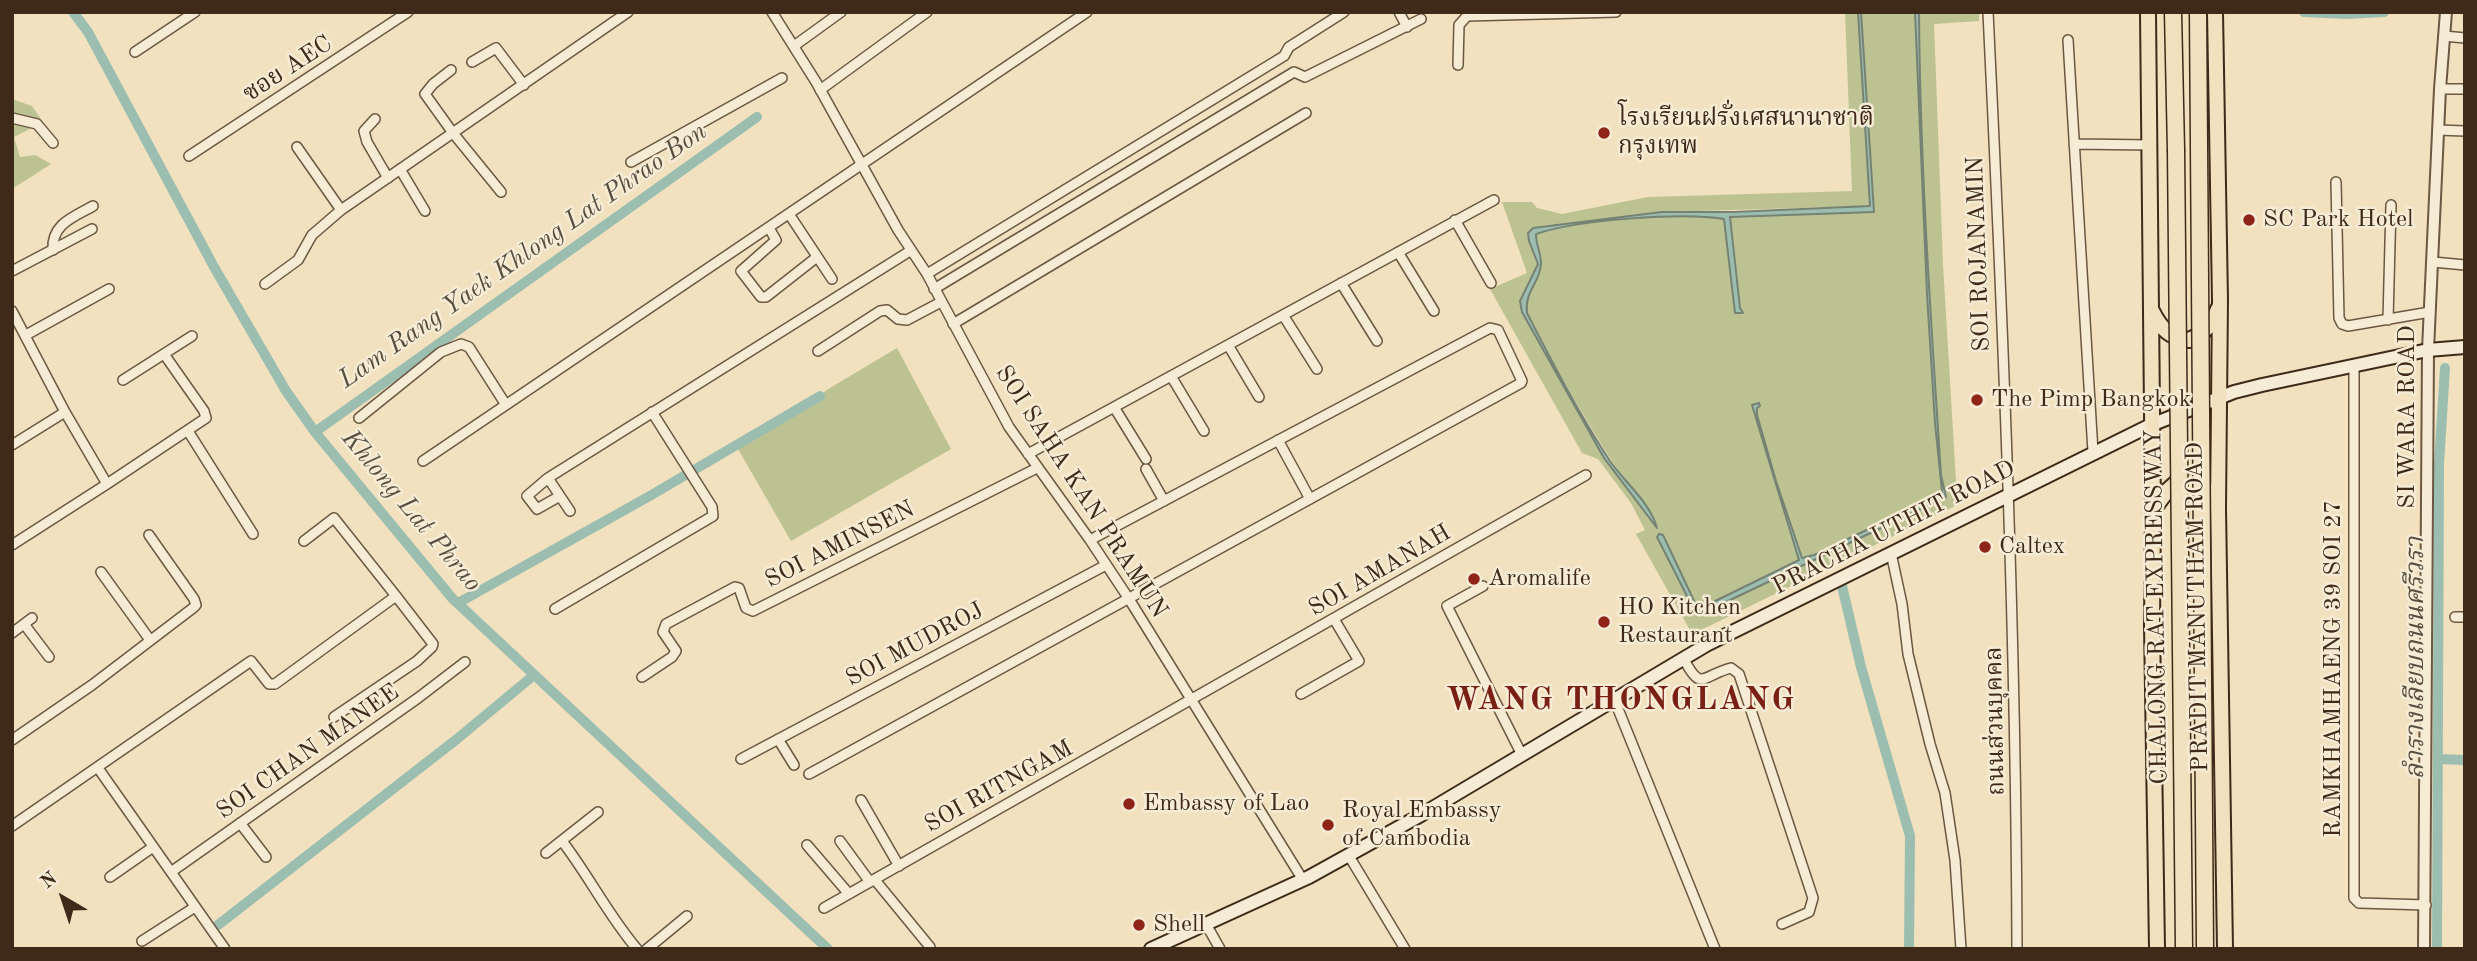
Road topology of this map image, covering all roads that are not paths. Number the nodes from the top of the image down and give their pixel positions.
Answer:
1 (195, 12) edge
2 (408, 12) edge
3 (628, 12) edge
4 (772, 12) edge
5 (841, 12) edge
6 (927, 12) edge
7 (1087, 12) edge
8 (1344, 12) edge
9 (1399, 12) edge
10 (1616, 12) edge
11 (1988, 12) edge
12 (2148, 12) edge
13 (2173, 12) edge
14 (2198, 12) edge
15 (2215, 12) edge
16 (2446, 12) edge
17 (1421, 19) dead end
18 (1407, 27) junction
19 (2444, 36) junction
20 (2465, 38) edge
21 (2068, 40) dead end
22 (794, 46) junction
23 (135, 52) dead end
24 (1283, 56) junction
25 (472, 62) dead end
26 (1458, 65) dead end
27 (451, 70) dead end
28 (1294, 72) junction
29 (782, 78) dead end
30 (524, 85) junction
31 (2440, 89) junction
32 (2465, 89) edge
33 (820, 90) junction
34 (1306, 113) dead end
35 (12, 118) edge
36 (375, 119) dead end
37 (1172, 125) junction
38 (2438, 130) junction
39 (2465, 131) edge
40 (453, 133) junction
41 (1183, 139) junction
42 (53, 143) dead end
43 (2074, 144) junction
44 (2150, 145) junction
45 (297, 147) dead end
46 (189, 156) dead end
47 (631, 162) dead end
48 (862, 165) junction
49 (400, 169) junction
50 (388, 178) junction
51 (2336, 182) dead end
52 (501, 192) dead end
53 (1494, 200) dead end
54 (1049, 201) junction
55 (2391, 205) dead end
56 (93, 206) dead end
57 (341, 210) junction
58 (425, 211) dead end
59 (789, 214) junction
60 (1058, 215) junction
61 (1455, 220) junction
62 (769, 228) junction
63 (92, 229) dead end
64 (977, 244) junction
65 (53, 250) junction
66 (911, 250) junction
67 (1398, 252) junction
68 (817, 257) junction
69 (985, 258) junction
70 (2433, 262) junction
71 (2465, 265) edge
72 (12, 271) edge
73 (927, 274) junction
74 (832, 279) dead end
75 (1342, 283) junction
76 (265, 284) dead end
77 (1491, 284) dead end
78 (109, 289) dead end
79 (934, 289) junction
80 (941, 302) junction
81 (2220, 304) junction
82 (2151, 309) junction
83 (12, 311) edge
84 (1434, 311) dead end
85 (2430, 312) junction
86 (1283, 315) junction
87 (2388, 320) junction
88 (953, 324) junction
89 (26, 335) junction
90 (192, 336) dead end
91 (1377, 341) dead end
92 (1228, 345) junction
93 (2465, 347) edge
94 (2428, 350) junction
95 (818, 351) dead end
96 (164, 354) junction
97 (2354, 366) junction
98 (1317, 369) dead end
99 (1171, 376) junction
100 (122, 380) dead end
101 (1259, 397) dead end
102 (2219, 398) junction
103 (506, 405) junction
104 (1114, 407) junction
105 (65, 412) junction
106 (652, 412) junction
107 (359, 418) dead end
108 (2151, 425) junction
109 (1204, 430) dead end
110 (188, 431) junction
111 (1278, 440) junction
112 (12, 444) edge
113 (2093, 452) junction
114 (1028, 454) junction
115 (424, 461) dead end
116 (1037, 468) junction
117 (1586, 475) dead end
118 (548, 478) junction
119 (107, 484) junction
120 (2010, 493) junction
121 (560, 496) junction
122 (1310, 499) junction
123 (1164, 501) junction
124 (2218, 508) junction
125 (2153, 510) junction
126 (570, 511) dead end
127 (253, 534) dead end
128 (149, 535) dead end
129 (1090, 540) junction
130 (303, 541) dead end
131 (12, 545) edge
132 (1891, 553) junction
133 (1106, 565) junction
134 (101, 572) dead end
135 (1483, 586) dead end
136 (396, 596) junction
137 (1129, 599) junction
138 (555, 609) dead end
139 (1334, 619) junction
140 (12, 633) edge
141 (150, 640) junction
142 (49, 657) dead end
143 (1684, 659) junction
144 (465, 662) dead end
145 (642, 677) dead end
146 (1301, 694) dead end
147 (1614, 699) junction
148 (1192, 700) junction
149 (334, 717) dead end
150 (778, 739) junction
151 (12, 740) edge
152 (1522, 755) junction
153 (741, 759) dead end
154 (794, 765) dead end
155 (98, 768) junction
156 (809, 774) dead end
157 (861, 800) dead end
158 (598, 812) dead end
159 (240, 823) junction
160 (12, 826) edge
161 (562, 841) junction
162 (840, 841) dead end
163 (807, 845) dead end
164 (153, 847) junction
165 (546, 853) dead end
166 (1349, 856) junction
167 (266, 857) dead end
168 (899, 866) junction
169 (171, 872) junction
170 (110, 877) dead end
171 (1303, 880) junction
172 (872, 881) junction
173 (849, 894) junction
174 (2426, 905) junction
175 (195, 906) junction
176 (824, 908) dead end
177 (687, 916) dead end
178 (1206, 924) junction
179 (1782, 924) dead end
180 (142, 941) dead end
181 (930, 947) edge
182 (225, 949) edge
183 (637, 949) edge
184 (647, 949) edge
185 (1151, 949) edge
186 (1220, 949) edge
187 (1405, 949) edge
188 (1715, 949) edge
189 (1961, 949) edge
190 (2017, 949) edge
191 (2157, 949) edge
192 (2184, 949) edge
193 (2205, 949) edge
194 (2225, 949) edge
195 (2424, 949) edge

1 - 23 street
2 - 46 street, ซอย AEC
3 - 30 street
4 - 22 street, SOI SAHA KAN PRAMUN
5 - 22 street
6 - 33 street
7 - 48 street
8 - 24 street
9 - 18 street
10 - 26 street
11 - 120 street, SOI ROJANAMIN
12 - 44 main road, PRADIT MANUTHAM ROAD
13 - 192 highway, CHALONG RAT EXPRESSWAY, bridge
14 - 193 highway, CHALONG RAT EXPRESSWAY, bridge
15 - 81 main road, PRADIT MANUTHAM ROAD
16 - 19 street, SI WARA ROAD
17 - 18 street
18 - 28 street
19 - 20 street
19 - 31 street, SI WARA ROAD
21 - 43 street
22 - 33 street, SOI SAHA KAN PRAMUN
24 - 28 street
24 - 37 street
25 - 30 street
27 - 40 street
28 - 41 street
29 - 47 street
30 - 40 street
31 - 32 street
31 - 38 street, SI WARA ROAD
33 - 48 street, SOI SAHA KAN PRAMUN
34 - 88 street
35 - 42 street
36 - 50 street
37 - 41 street
37 - 54 street
38 - 39 street
38 - 70 street, SI WARA ROAD
40 - 49 street
40 - 52 street
41 - 60 street
43 - 44 street
43 - 113 street
44 - 82 main road, PRADIT MANUTHAM ROAD
45 - 57 street
48 - 59 street
48 - 66 street, SOI SAHA KAN PRAMUN
49 - 50 street
49 - 58 street
50 - 57 street
51 - 87 street
53 - 61 street
54 - 60 street
54 - 64 street
55 - 87 street
56 - 65 street
57 - 76 street
59 - 62 street
59 - 68 street
60 - 69 street
61 - 67 street
61 - 77 street
62 - 68 street
62 - 103 street
63 - 65 street
64 - 69 street
64 - 73 street
65 - 72 street
66 - 73 street, SOI SAHA KAN PRAMUN
66 - 106 street
67 - 75 street
67 - 84 street
68 - 74 street
69 - 79 street
70 - 71 street
70 - 85 street, SI WARA ROAD
73 - 79 street, SOI SAHA KAN PRAMUN
75 - 86 street
75 - 91 street
78 - 89 street
79 - 80 street, SOI SAHA KAN PRAMUN
80 - 88 street, SOI SAHA KAN PRAMUN
80 - 95 street
81 - 82 main road
81 - 102 main road, PRADIT MANUTHAM ROAD
82 - 108 main road, PRADIT MANUTHAM ROAD
83 - 89 street
85 - 87 street
85 - 94 street, SI WARA ROAD
86 - 92 street
86 - 98 street
88 - 114 street, SOI SAHA KAN PRAMUN
89 - 105 street
90 - 96 street
92 - 99 street
92 - 101 street
93 - 94 main road, PRACHA UTHIT ROAD
94 - 97 main road, PRACHA UTHIT ROAD
94 - 174 street, SI WARA ROAD
96 - 100 street
96 - 110 street
97 - 102 main road, PRACHA UTHIT ROAD
97 - 174 street, RAMKHAMHAENG 39 SOI 27
99 - 104 street
99 - 109 street
102 - 108 main road, PRACHA UTHIT ROAD
102 - 124 main road, PRADIT MANUTHAM ROAD
103 - 107 street
103 - 115 street
104 - 114 street
104 - 123 street
105 - 112 street
105 - 119 street
106 - 118 street
106 - 138 street
108 - 113 main road, PRACHA UTHIT ROAD
108 - 125 main road, PRADIT MANUTHAM ROAD
110 - 119 street
110 - 127 street
111 - 122 street
111 - 122 street
111 - 123 street
113 - 120 main road, PRACHA UTHIT ROAD
114 - 116 street, SOI SAHA KAN PRAMUN
116 - 129 street, SOI SAHA KAN PRAMUN
116 - 145 street, SOI AMINSEN
117 - 139 street, SOI AMANAH
118 - 121 street
118 - 121 street
119 - 131 street
120 - 132 main road, PRACHA UTHIT ROAD
120 - 190 street, ถนนส่วนบุคคล
121 - 126 street
122 - 137 street
123 - 129 street
124 - 125 main road
124 - 194 main road, PRADIT MANUTHAM ROAD
125 - 191 main road, PRADIT MANUTHAM ROAD
128 - 141 street
129 - 133 street, SOI SAHA KAN PRAMUN
130 - 136 street
132 - 143 main road, PRACHA UTHIT ROAD
132 - 189 street
133 - 137 street, SOI SAHA KAN PRAMUN
133 - 150 street, SOI MUDROJ
134 - 141 street
135 - 152 street
136 - 149 street
136 - 155 street
137 - 148 street, SOI SAHA KAN PRAMUN
137 - 156 street
139 - 146 street
139 - 148 street, SOI AMANAH
140 - 142 street
141 - 151 street
143 - 147 main road, PRACHA UTHIT ROAD
143 - 179 street
144 - 159 street, SOI CHAN MANEE
147 - 152 main road, PRACHA UTHIT ROAD
147 - 188 street
148 - 168 street, SOI RITNGAM
148 - 171 street, SOI SAHA KAN PRAMUN
150 - 153 street, SOI MUDROJ
150 - 154 street
152 - 166 main road, PRACHA UTHIT ROAD
155 - 160 street
155 - 164 street
157 - 168 street
158 - 161 street
159 - 167 street
159 - 169 street, SOI CHAN MANEE
161 - 165 street
161 - 183 street
162 - 172 street
163 - 173 street
164 - 169 street
164 - 170 street
166 - 171 main road, PRACHA UTHIT ROAD
166 - 187 street
168 - 172 street, SOI RITNGAM
169 - 175 street
171 - 178 main road, PRACHA UTHIT ROAD
172 - 173 street, SOI RITNGAM
172 - 181 street
173 - 176 street, SOI RITNGAM
174 - 195 street, SI WARA ROAD
175 - 180 street
175 - 182 street
177 - 184 street
178 - 185 main road, PRACHA UTHIT ROAD
178 - 186 street

